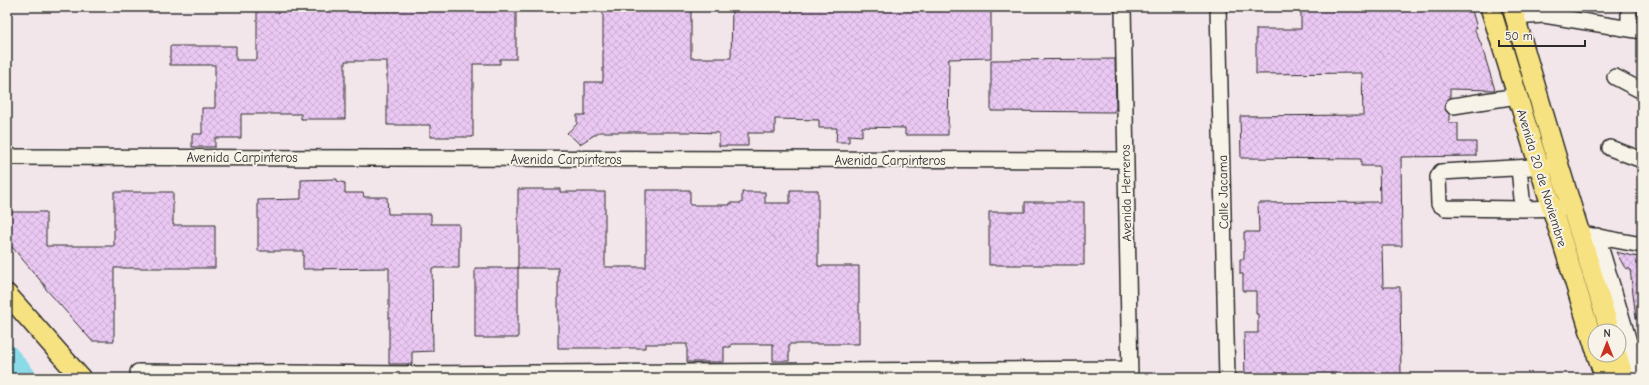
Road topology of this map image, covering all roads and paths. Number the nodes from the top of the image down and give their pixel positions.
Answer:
1 (1123, 7) edge
2 (1218, 7) edge
3 (1490, 7) edge
4 (1629, 7) edge
5 (1543, 11) edge
6 (1514, 12) edge
7 (1635, 30) edge
8 (1615, 77) dead end
9 (1642, 91) edge
10 (1517, 96) junction
11 (1453, 106) dead end
12 (1610, 148) dead end
13 (7, 157) edge
14 (1126, 160) junction
15 (1642, 160) edge
16 (1538, 166) junction
17 (1559, 166) junction
18 (1520, 168) junction
19 (1551, 208) junction
20 (1572, 208) junction
21 (1523, 209) junction
22 (1559, 235) junction
23 (1588, 235) junction
24 (1642, 245) edge
25 (7, 294) edge
26 (1587, 323) edge
27 (1608, 323) edge
28 (1600, 363) edge
29 (1619, 363) edge
30 (138, 372) dead end
31 (1130, 373) edge
32 (365, 376) edge
33 (413, 376) edge
34 (81, 378) edge
35 (1227, 378) edge
36 (1605, 378) edge
37 (1624, 378) edge
38 (1640, 378) edge

1 - 14 street, Avenida Herreros
2 - 35 street, Calle Jacama
3 - 10 main road, Avenida 20 de Noviembre
4 - 7 street
5 - 6 street
5 - 7 street
6 - 17 main road, Avenida 20 de Noviembre
8 - 9 street
10 - 11 street
10 - 16 main road, Avenida 20 de Noviembre
12 - 15 street
13 - 14 street, Avenida Carpinteros
14 - 31 street, Avenida Herreros
16 - 17 street
16 - 18 street
16 - 19 main road, Avenida 20 de Noviembre
17 - 20 main road, Avenida 20 de Noviembre
18 - 21 street
18 - 21 street
19 - 20 street
19 - 21 street
19 - 22 main road, Avenida 20 de Noviembre
20 - 23 main road, Avenida 20 de Noviembre
22 - 23 street
22 - 26 main road, Avenida 20 de Noviembre
23 - 24 street
23 - 27 main road, Avenida 20 de Noviembre
23 - 38 street
25 - 34 main road
28 - 36 main road
29 - 37 main road
30 - 32 street
31 - 33 street
32 - 33 street

